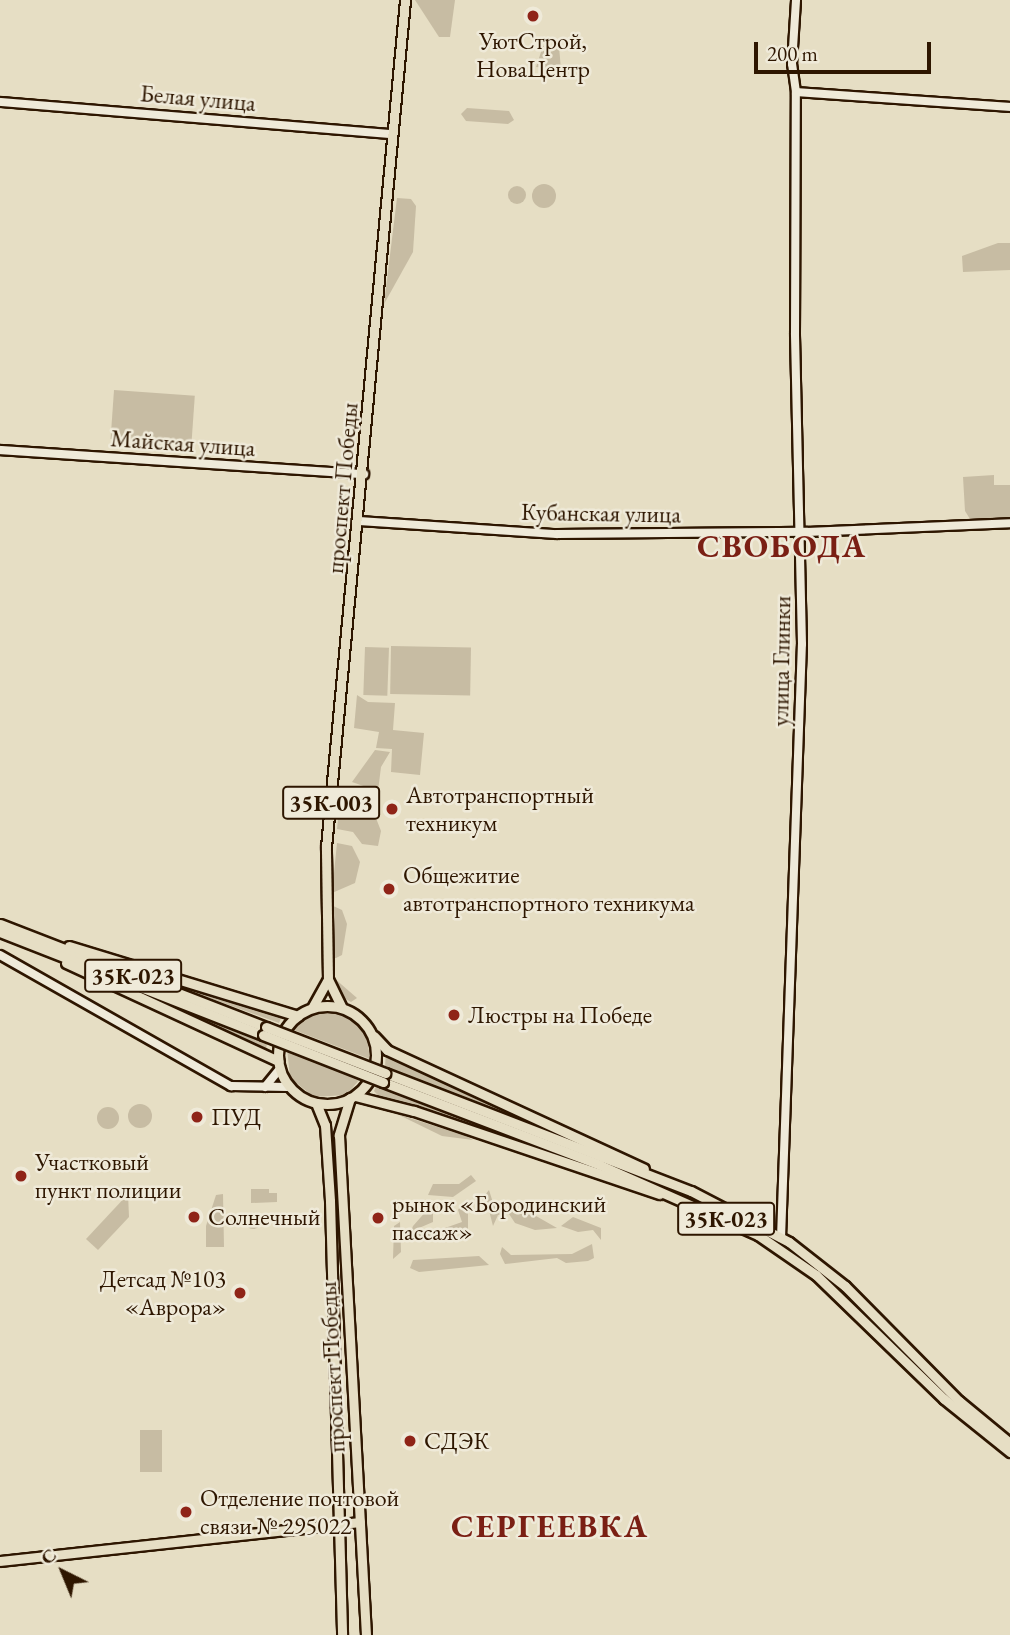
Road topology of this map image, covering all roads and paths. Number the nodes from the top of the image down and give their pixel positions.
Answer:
1 (405, 0) edge
2 (796, 0) edge
3 (796, 92) junction
4 (0, 102) edge
5 (1010, 107) edge
6 (392, 134) junction
7 (0, 450) edge
8 (364, 474) junction
9 (359, 521) junction
10 (1010, 523) edge
11 (799, 532) junction
12 (0, 924) edge
13 (0, 932) edge
14 (45, 941) junction
15 (31, 944) junction
16 (0, 955) edge
17 (328, 979) junction
18 (342, 1008) junction
19 (310, 1009) junction
20 (298, 1017) junction
21 (265, 1031) junction
22 (374, 1036) junction
23 (278, 1066) junction
24 (384, 1078) junction
25 (265, 1087) junction
26 (288, 1087) junction
27 (352, 1097) junction
28 (316, 1103) junction
29 (651, 1175) junction
30 (676, 1197) junction
31 (781, 1238) junction
32 (1010, 1443) edge
33 (1010, 1452) edge
34 (360, 1522) junction
35 (340, 1523) junction
36 (0, 1561) edge
37 (342, 1635) edge
38 (366, 1635) edge

1 - 6 main road, проспект Победы / 35К-003
2 - 3 main road, улица Глинки
3 - 5 main road
3 - 11 main road, улица Глинки
4 - 6 main road, Белая улица
6 - 8 main road, проспект Победы / 35К-003
7 - 8 main road, Майская улица
8 - 9 main road, проспект Победы / 35К-003
9 - 11 main road, Кубанская улица
9 - 17 main road, проспект Победы / 35К-003
10 - 11 main road, Кубанская улица
11 - 31 main road, улица Глинки
12 - 14 main road, 35К-023
13 - 15 main road, 35К-023
14 - 20 main road
14 - 21 main road, 35К-023
15 - 21 main road, 35К-023
15 - 23 main road
16 - 25 main road
17 - 18 main road, проспект Победы
17 - 19 main road
18 - 19 main road
18 - 22 main road
19 - 20 main road
20 - 23 main road
21 - 24 main road, 35К-023, bridge
22 - 27 main road
22 - 29 main road
23 - 25 main road
23 - 26 main road
24 - 29 main road, 35К-023
24 - 30 main road, 35К-023
25 - 26 main road
26 - 28 main road
27 - 28 main road
27 - 30 main road
27 - 34 main road, проспект Победы
28 - 35 main road, проспект Победы
29 - 31 main road, 35К-023
30 - 33 main road, 35К-023
31 - 32 main road, 35К-023
34 - 35 main road
34 - 38 main road, проспект Победы
35 - 36 main road
35 - 37 main road, проспект Победы

